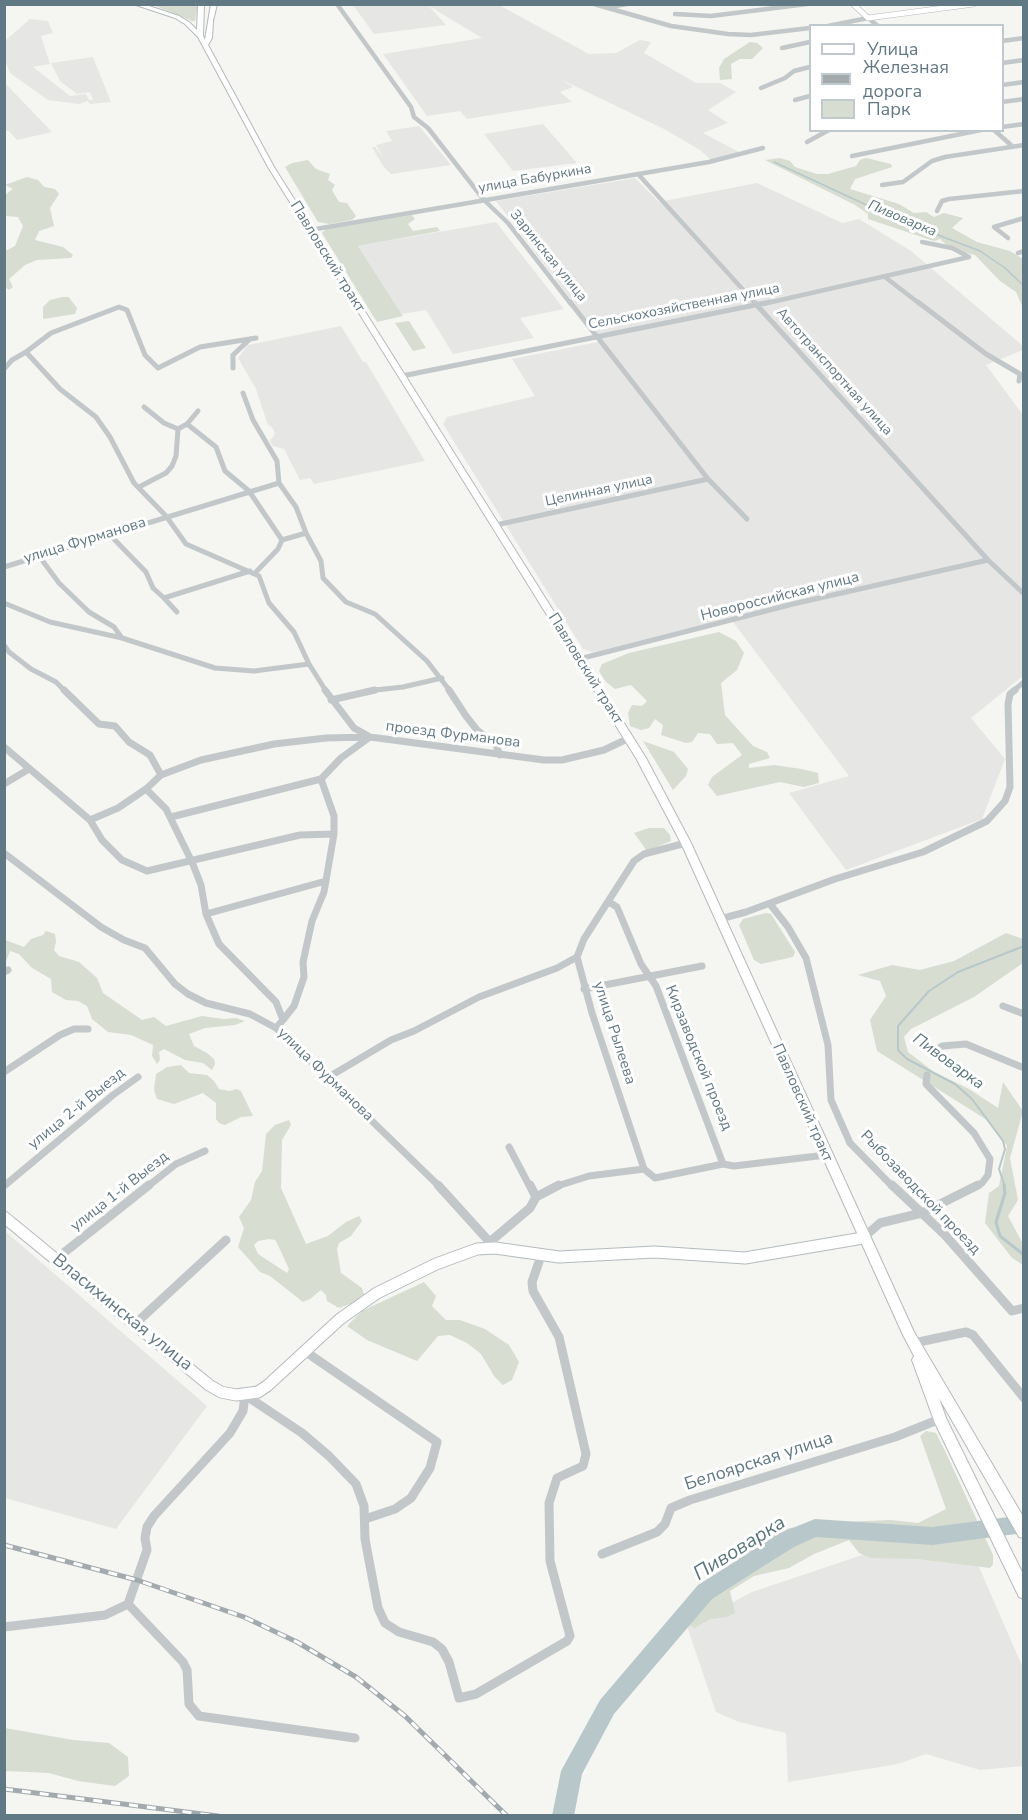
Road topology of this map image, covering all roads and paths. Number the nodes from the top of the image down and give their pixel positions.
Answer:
1 (136, 4) edge
2 (201, 4) edge
3 (214, 4) edge
4 (337, 4) edge
5 (594, 4) edge
6 (627, 4) edge
7 (807, 4) edge
8 (853, 4) edge
9 (974, 4) edge
10 (604, 8) junction
11 (675, 14) dead end
12 (868, 18) junction
13 (838, 24) edge
14 (876, 24) edge
15 (809, 28) edge
16 (200, 36) junction
17 (1023, 39) edge
18 (1004, 41) edge
19 (809, 42) edge
20 (205, 45) junction
21 (782, 48) dead end
22 (1023, 60) edge
23 (1004, 63) edge
24 (809, 67) edge
25 (1023, 82) edge
26 (1004, 85) edge
27 (761, 88) dead end
28 (809, 96) edge
29 (1023, 99) edge
30 (795, 100) dead end
31 (1004, 102) edge
32 (1023, 124) edge
33 (1004, 127) edge
34 (825, 132) edge
35 (971, 132) edge
36 (996, 132) edge
37 (807, 141) dead end
38 (1011, 145) junction
39 (1023, 145) edge
40 (763, 148) dead end
41 (852, 156) dead end
42 (638, 174) junction
43 (882, 184) dead end
44 (1023, 191) edge
45 (484, 200) junction
46 (937, 211) dead end
47 (1023, 218) edge
48 (310, 230) junction
49 (1008, 238) dead end
50 (922, 242) dead end
51 (885, 277) junction
52 (756, 305) junction
53 (595, 336) junction
54 (26, 352) junction
55 (12, 360) junction
56 (4, 361) edge
57 (233, 368) dead end
58 (4, 369) edge
59 (402, 376) junction
60 (1019, 381) dead end
61 (243, 393) dead end
62 (144, 407) dead end
63 (198, 411) dead end
64 (187, 424) junction
65 (178, 429) junction
66 (708, 479) junction
67 (279, 483) junction
68 (140, 487) junction
69 (249, 491) junction
70 (166, 516) junction
71 (747, 519) dead end
72 (496, 525) junction
73 (306, 533) junction
74 (109, 534) junction
75 (282, 540) junction
76 (39, 556) junction
77 (988, 560) junction
78 (4, 567) edge
79 (252, 572) junction
80 (1023, 594) edge
81 (164, 598) junction
82 (4, 603) edge
83 (177, 612) dead end
84 (122, 638) junction
85 (4, 645) edge
86 (7, 653) edge
87 (579, 659) junction
88 (309, 664) junction
89 (442, 678) junction
90 (1023, 682) edge
91 (331, 700) junction
92 (370, 737) junction
93 (629, 738) junction
94 (4, 747) edge
95 (500, 755) junction
96 (29, 769) junction
97 (161, 775) junction
98 (321, 779) junction
99 (4, 784) edge
100 (146, 789) junction
101 (171, 817) junction
102 (90, 820) junction
103 (334, 834) junction
104 (686, 843) junction
105 (4, 853) edge
106 (192, 862) junction
107 (326, 881) junction
108 (609, 902) junction
109 (770, 904) junction
110 (206, 914) junction
111 (720, 919) junction
112 (577, 957) junction
113 (702, 966) dead end
114 (648, 976) junction
115 (584, 989) junction
116 (1003, 1006) dead end
117 (1023, 1014) edge
118 (283, 1020) junction
119 (276, 1028) junction
120 (88, 1029) dead end
121 (932, 1053) dead end
122 (1023, 1068) edge
123 (4, 1072) edge
124 (927, 1075) dead end
125 (138, 1077) dead end
126 (327, 1078) junction
127 (508, 1147) dead end
128 (205, 1151) dead end
129 (826, 1155) junction
130 (723, 1164) junction
131 (644, 1169) junction
132 (4, 1186) edge
133 (536, 1197) junction
134 (922, 1213) junction
135 (4, 1217) edge
136 (863, 1238) junction
137 (226, 1240) dead end
138 (493, 1244) junction
139 (541, 1256) junction
140 (56, 1259) junction
141 (1023, 1308) edge
142 (135, 1324) junction
143 (911, 1339) junction
144 (306, 1352) junction
145 (245, 1395) junction
146 (1023, 1398) edge
147 (940, 1419) junction
148 (996, 1484) junction
149 (974, 1490) junction
150 (365, 1519) junction
151 (1023, 1532) edge
152 (602, 1554) dead end
153 (1018, 1574) edge
154 (1023, 1592) edge
155 (128, 1604) junction
156 (4, 1627) edge
157 (355, 1738) dead end

1 - 16 main road, Павловский тракт
2 - 16 main road
3 - 20 main road
4 - 45 street, Заринская улица
5 - 10 street
6 - 10 street
7 - 11 street
8 - 12 street
9 - 12 street
10 - 15 street
12 - 13 street
12 - 14 street
16 - 20 main road, Павловский тракт
17 - 18 street
19 - 21 street
20 - 48 main road, Павловский тракт
22 - 23 street
24 - 27 street
25 - 26 street
28 - 30 street
29 - 31 street
32 - 33 street
34 - 37 street
35 - 41 street
36 - 38 street
38 - 39 street
38 - 43 street
40 - 42 street, улица Бабуркина
42 - 45 street, улица Бабуркина
42 - 52 street, Автотранспортная улица
44 - 46 street
45 - 48 street, улица Бабуркина
45 - 53 street, Заринская улица
47 - 49 street
48 - 59 main road, Павловский тракт
50 - 51 street, Сельскохозяйственная улица
51 - 52 street, Сельскохозяйственная улица
51 - 60 street
52 - 53 street, Сельскохозяйственная улица
52 - 77 street, Автотранспортная улица
53 - 59 street, Сельскохозяйственная улица
53 - 66 street, Заринская улица
54 - 55 street
54 - 57 street
54 - 68 street, улица Фурманова
55 - 56 street
55 - 58 street
59 - 72 main road, Павловский тракт
61 - 67 street
62 - 65 street
63 - 64 street
64 - 65 street
64 - 69 street
65 - 68 street
66 - 71 street, Заринская улица
66 - 72 street, Целинная улица
67 - 69 street, улица Фурманова
67 - 73 street
68 - 70 street, улица Фурманова
69 - 70 street, улица Фурманова
69 - 75 street
70 - 74 street, улица Фурманова
70 - 79 street
72 - 87 main road, Павловский тракт
73 - 75 street
73 - 89 street
74 - 76 street, улица Фурманова
74 - 81 street
75 - 79 street
76 - 78 street, улица Фурманова
76 - 84 street
77 - 80 street, Автотранспортная улица
77 - 87 street, Новороссийская улица
79 - 81 street
79 - 88 street, проезд Фурманова
81 - 83 street
82 - 84 street
84 - 88 street
85 - 86 street
86 - 97 street
87 - 93 main road, Павловский тракт
88 - 91 street, проезд Фурманова
89 - 91 street
89 - 95 street
90 - 109 street
91 - 92 street, проезд Фурманова
92 - 95 street, проезд Фурманова
92 - 97 street
92 - 98 street
93 - 95 street, проезд Фурманова
93 - 104 main road, Павловский тракт
94 - 96 street
96 - 99 street
96 - 102 street
97 - 100 street
98 - 101 street
98 - 103 street
100 - 101 street
100 - 102 street
101 - 106 street
102 - 106 street
103 - 106 street
103 - 107 street
104 - 108 street
104 - 111 main road, Павловский тракт
105 - 119 street, улица Фурманова
106 - 110 street
107 - 110 street
107 - 118 street
108 - 112 street
108 - 114 street, Кирзаводской проезд
109 - 111 street
109 - 134 street, Рыбозаводской проезд
110 - 118 street
111 - 129 main road, Павловский тракт
112 - 115 street, улица Рылеева
112 - 126 street
113 - 114 street
114 - 115 street
114 - 130 street, Кирзаводской проезд
115 - 131 street, улица Рылеева
116 - 117 street
118 - 119 street
119 - 126 street, улица Фурманова
120 - 123 street
121 - 122 street
124 - 134 street
125 - 132 street, улица 2-й Выезд
126 - 138 street, улица Фурманова
127 - 133 street
128 - 140 street, улица 1-й Выезд
129 - 130 street
129 - 136 main road, Павловский тракт
130 - 131 street
131 - 133 street
133 - 138 street
134 - 136 street
134 - 141 street, Рыбозаводской проезд
135 - 140 street, Власихинская улица
136 - 139 street
136 - 143 main road, Павловский тракт
137 - 142 street
138 - 139 street
138 - 144 street
139 - 150 street, Власихинская улица
140 - 142 street, Власихинская улица
142 - 145 street, Власихинская улица
143 - 146 street
143 - 147 main road, Павловский тракт
143 - 148 main road, Павловский тракт
144 - 145 street
144 - 150 street
145 - 150 street, Власихинская улица
145 - 155 street
147 - 149 main road, Павловский тракт
147 - 152 street, Белоярская улица
148 - 149 main road
148 - 151 main road, Павловский тракт
149 - 153 main road, Павловский тракт
153 - 154 main road, Павловский тракт
155 - 156 street
155 - 157 street

